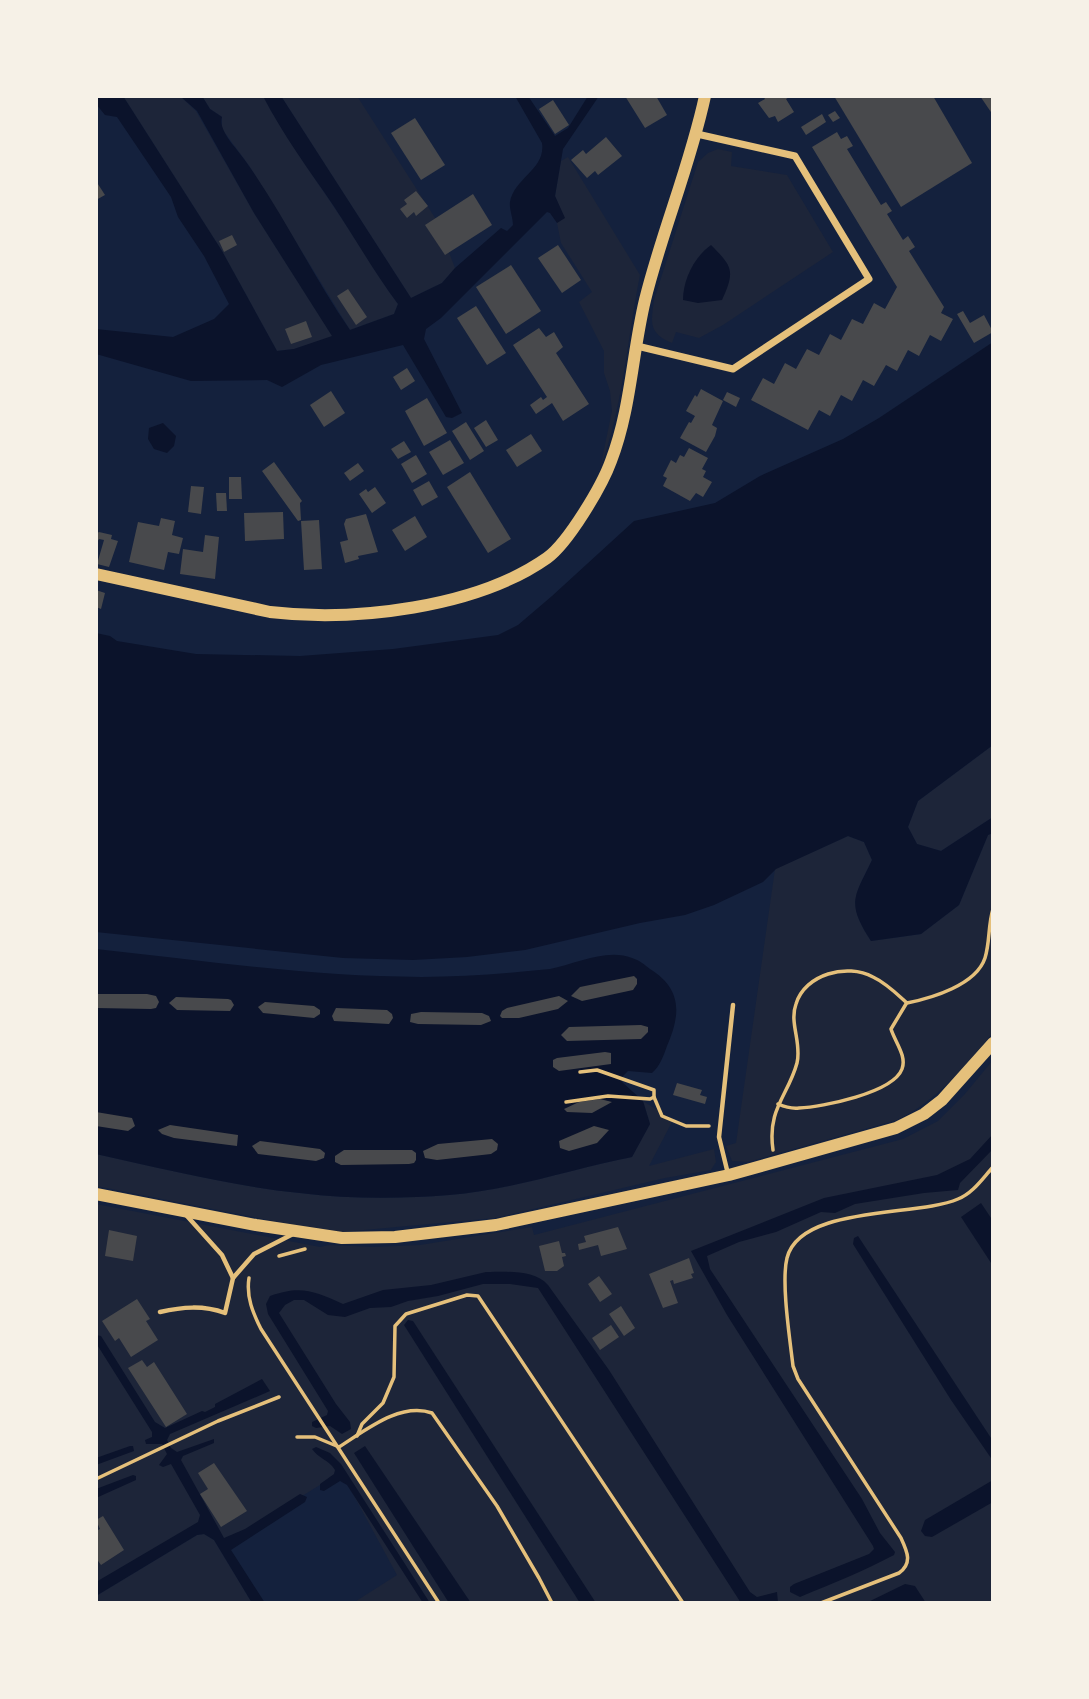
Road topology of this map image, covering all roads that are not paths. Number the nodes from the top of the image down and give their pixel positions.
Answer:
1 (705, 96) edge
2 (697, 134) junction
3 (637, 346) junction
4 (96, 574) edge
5 (733, 1005) dead end
6 (993, 1044) edge
7 (729, 1175) junction
8 (96, 1194) edge
9 (181, 1210) junction
10 (297, 1232) junction
11 (233, 1278) junction
12 (159, 1312) dead end

1 - 2 street
2 - 3 street
2 - 3 street
3 - 4 street
5 - 7 lane
6 - 7 street
7 - 10 street
8 - 9 street
9 - 10 street
9 - 11 lane
10 - 11 lane
11 - 12 lane

